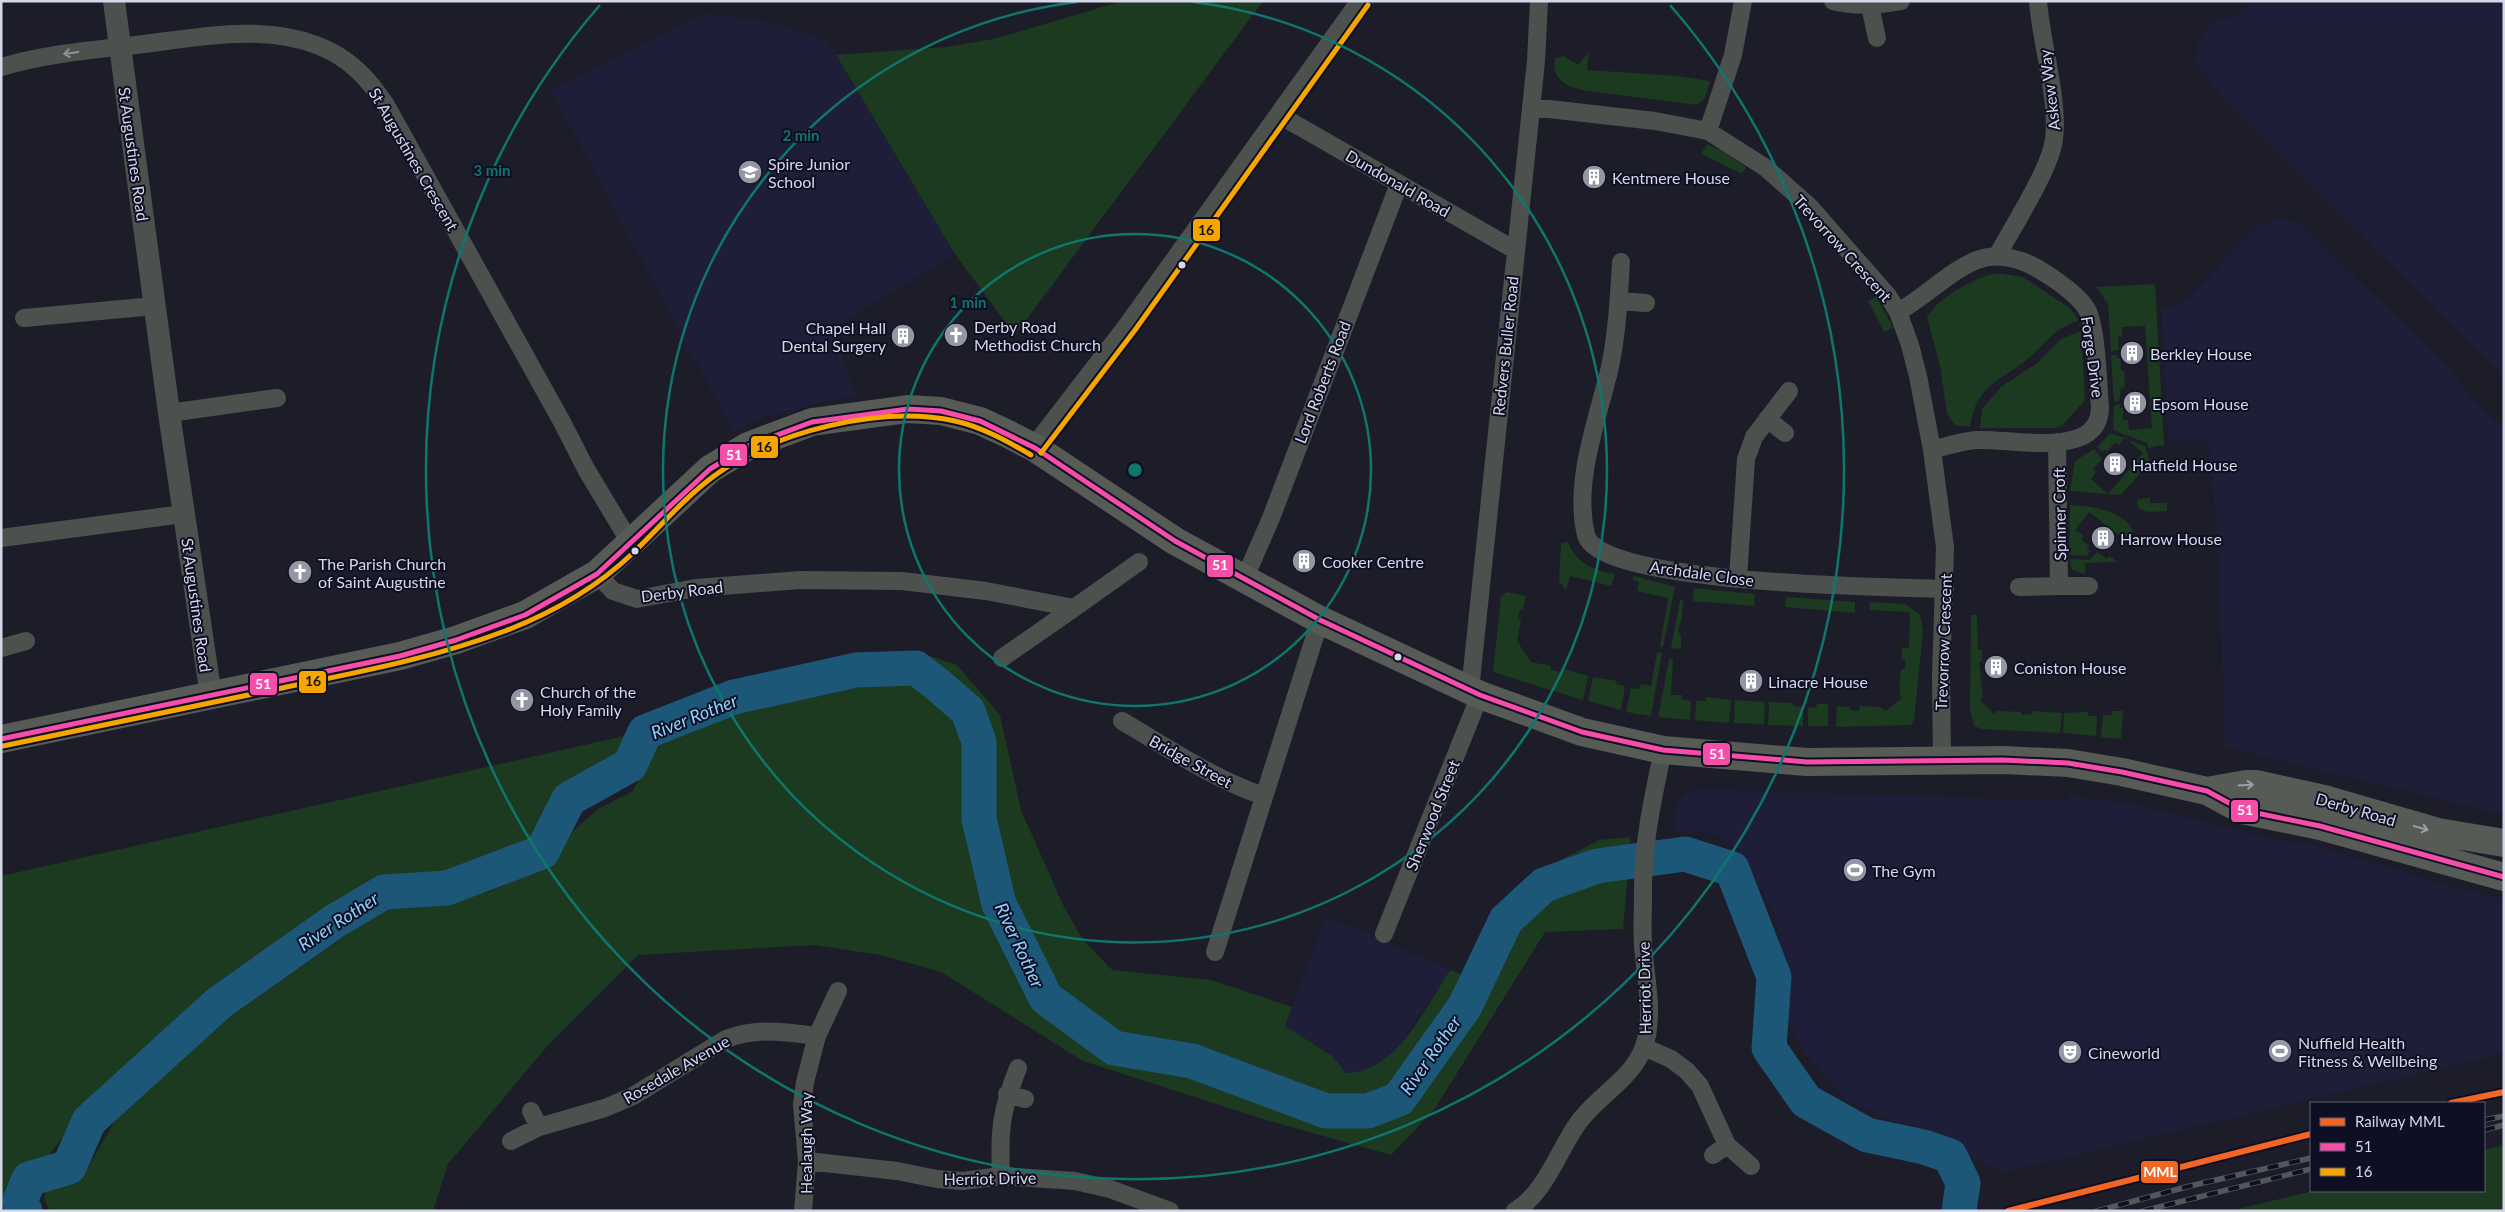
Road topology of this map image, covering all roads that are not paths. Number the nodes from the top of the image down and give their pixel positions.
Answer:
1 (114, 1) edge
2 (1362, 1) edge
3 (1539, 1) edge
4 (1743, 1) edge
5 (1833, 1) edge
6 (1902, 1) edge
7 (2038, 1) edge
8 (1870, 6) junction
9 (1878, 38) dead end
10 (119, 47) junction
11 (1, 67) edge
12 (1531, 108) junction
13 (1281, 116) junction
14 (1708, 131) junction
15 (1399, 184) junction
16 (1515, 250) junction
17 (1997, 256) junction
18 (1621, 262) dead end
19 (1619, 301) junction
20 (1646, 303) dead end
21 (154, 306) junction
22 (1898, 312) junction
23 (24, 318) dead end
24 (1789, 391) dead end
25 (277, 398) dead end
26 (169, 413) junction
27 (1766, 419) junction
28 (1785, 433) dead end
29 (2058, 442) junction
30 (1034, 448) junction
31 (1932, 450) junction
32 (183, 514) junction
33 (1, 538) edge
34 (631, 544) junction
35 (1139, 562) dead end
36 (597, 574) junction
37 (1738, 578) junction
38 (1244, 580) junction
39 (2059, 586) junction
40 (2089, 586) dead end
41 (2019, 587) dead end
42 (1945, 589) junction
43 (1074, 608) junction
44 (1320, 620) junction
45 (26, 641) dead end
46 (1, 648) edge
47 (1002, 658) dead end
48 (1476, 692) junction
49 (211, 696) junction
50 (1122, 721) dead end
51 (1, 739) edge
52 (1663, 750) junction
53 (1942, 761) junction
54 (2207, 791) junction
55 (1263, 796) junction
56 (2504, 843) edge
57 (2504, 877) edge
58 (1384, 934) dead end
59 (1215, 952) dead end
60 (838, 990) dead end
61 (817, 1036) junction
62 (1644, 1047) junction
63 (1018, 1068) dead end
64 (1008, 1094) junction
65 (1025, 1099) dead end
66 (531, 1110) dead end
67 (539, 1127) junction
68 (511, 1141) dead end
69 (807, 1161) junction
70 (1751, 1166) dead end
71 (1001, 1176) junction
72 (803, 1211) edge
73 (1170, 1211) edge
74 (1515, 1211) edge

1 - 10 street, St Augustines Road
2 - 13 street
3 - 12 street, Redvers Buller Road
4 - 14 street
5 - 8 street
6 - 8 street
7 - 17 street, Askew Way
8 - 9 street
10 -> 11 street, St Augustines Crescent
10 - 21 street, St Augustines Road
10 - 34 street, St Augustines Crescent
12 - 14 street, Trevorrow Crescent
12 - 16 street, Redvers Buller Road
13 - 15 street, Dundonald Road
13 - 30 street
14 - 22 street, Trevorrow Crescent
15 - 16 street, Dundonald Road
15 - 38 street, Lord Roberts Road
16 - 48 street, Redvers Buller Road
17 - 22 street, Forge Drive
17 - 29 street, Forge Drive
18 - 19 street, Archdale Close
19 - 20 street
19 - 37 street, Archdale Close
21 - 23 street
21 - 26 street, St Augustines Road
22 - 31 street, Trevorrow Crescent
24 - 27 street
25 - 26 street
26 - 32 street, St Augustines Road
27 - 28 street
27 - 37 street
29 - 31 street, Forge Drive
29 - 39 street, Spinner Croft
30 - 34 highway, Derby Road
30 - 38 highway, Derby Road
31 - 42 street, Trevorrow Crescent
32 - 33 street
32 - 49 street, St Augustines Road
34 - 36 highway, Derby Road
35 - 43 street
36 - 43 street, Derby Road
36 - 49 highway
37 - 42 street, Archdale Close
38 - 44 highway, Derby Road
39 - 40 street
39 - 41 street
42 - 53 street, Trevorrow Crescent
43 - 47 street
44 - 48 highway, Derby Road
44 - 55 street
45 - 46 street
48 - 52 highway, Derby Road
48 - 58 street, Sherwood Street
49 - 51 highway
50 - 55 street, Bridge Street
52 - 53 highway, Derby Road
52 - 62 street, Herriot Drive
53 - 54 highway, Derby Road
54 -> 56 highway, Derby Road
54 - 57 highway, Derby Road
55 - 59 street
60 - 61 street, Healaugh Way
61 - 67 street, Rosedale Avenue
61 - 69 street, Healaugh Way
62 - 70 street
62 - 74 street, Herriot Drive
63 - 64 street
64 - 65 street
64 - 71 street
66 - 67 street
67 - 68 street, Rosedale Avenue
69 - 71 street, Herriot Drive
69 - 72 street, Healaugh Way
71 - 73 street, Herriot Drive

